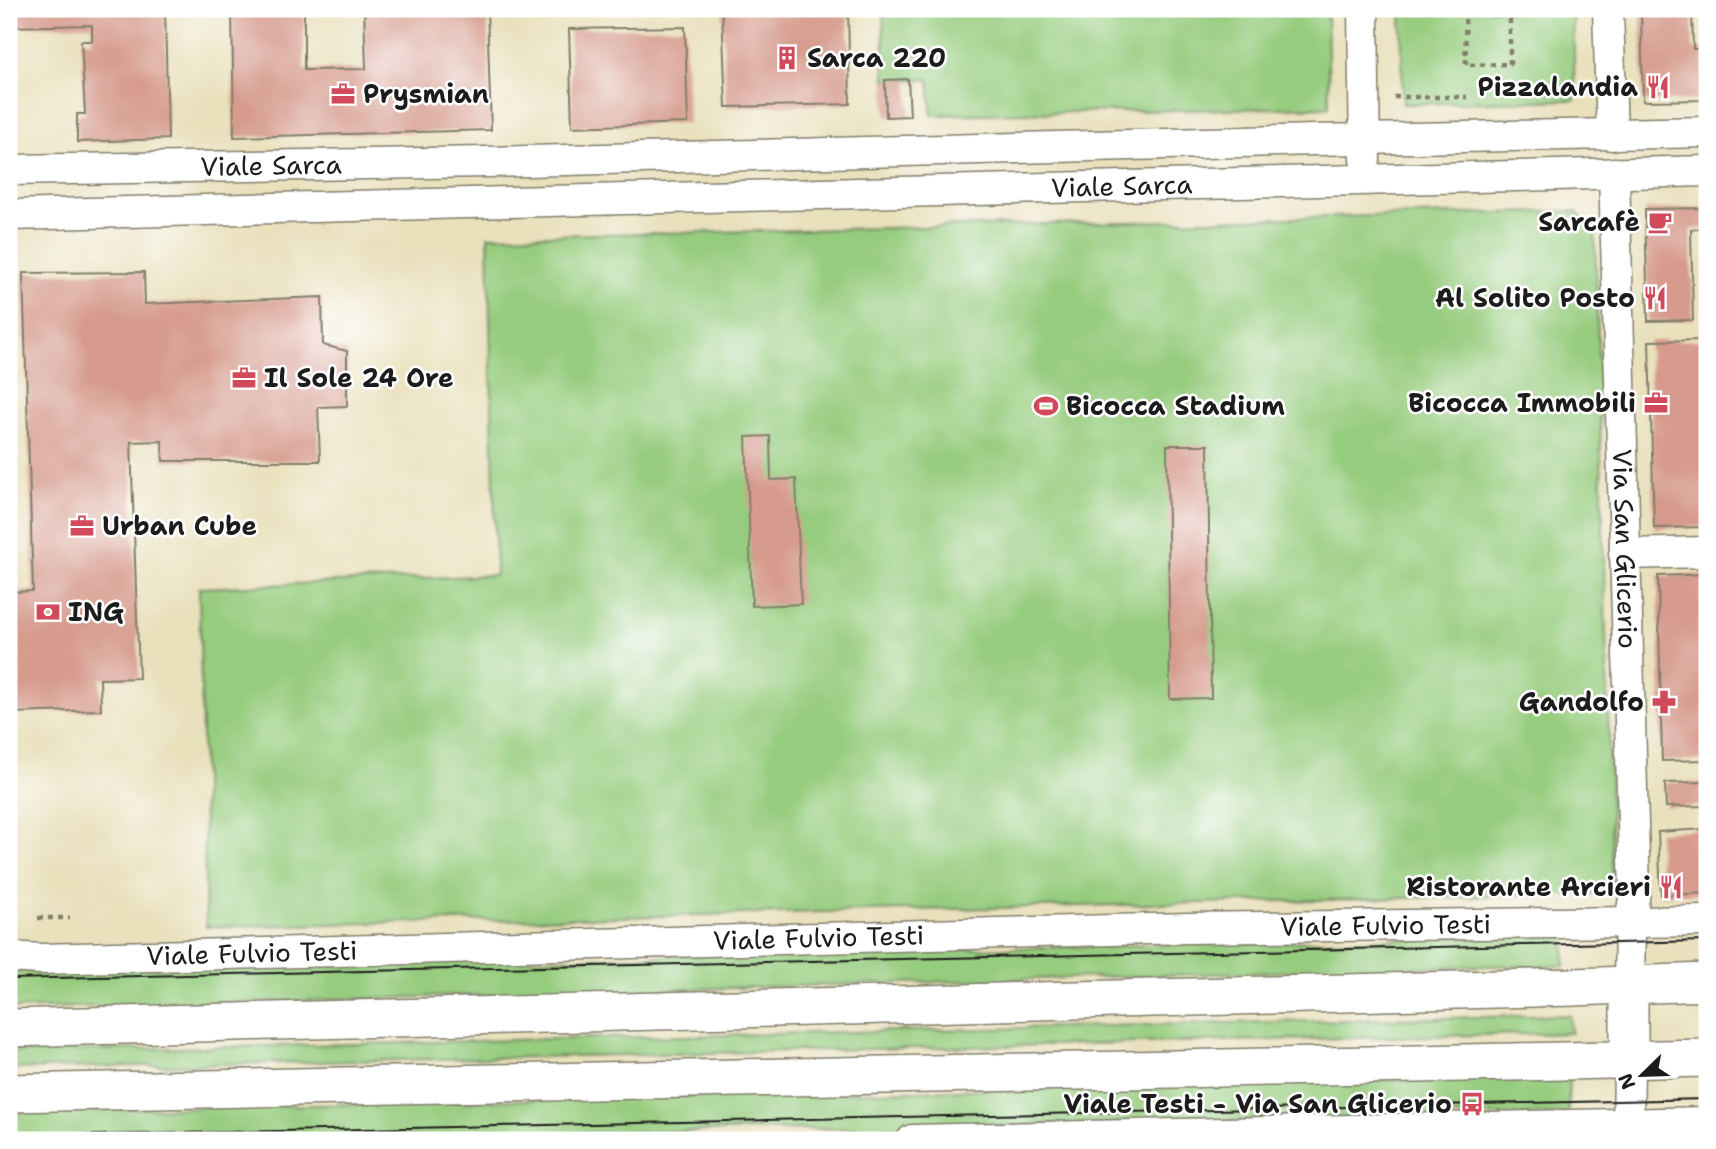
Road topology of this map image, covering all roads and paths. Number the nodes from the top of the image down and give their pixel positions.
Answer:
1 (1363, 9) edge
2 (1465, 9) edge
3 (1510, 9) edge
4 (1608, 9) edge
5 (1581, 94) dead end
6 (1511, 95) dead end
7 (1394, 97) dead end
8 (1467, 97) dead end
9 (1707, 132) edge
10 (1612, 135) junction
11 (1365, 139) junction
12 (536, 161) junction
13 (9, 170) edge
14 (1707, 171) edge
15 (1614, 173) junction
16 (1365, 180) junction
17 (536, 201) junction
18 (9, 215) edge
19 (1707, 552) edge
20 (1624, 554) junction
21 (38, 918) dead end
22 (70, 918) dead end
23 (1707, 921) edge
24 (1630, 923) junction
25 (9, 957) edge
26 (1707, 982) edge
27 (1629, 985) junction
28 (9, 1028) edge
29 (1707, 1058) edge
30 (1629, 1060) junction
31 (9, 1093) edge
32 (1707, 1122) edge
33 (1628, 1132) edge
34 (912, 1140) edge

1 - 11 street
2 - 3 path
4 - 10 street
5 - 6 path
7 - 8 path
9 - 10 street, Viale Sarca
10 - 11 street, Viale Sarca
11 - 12 street, Viale Sarca
11 - 16 street
12 - 13 street, Viale Sarca
12 - 17 street
14 - 15 street, Viale Sarca
15 - 16 street, Viale Sarca
15 - 20 street, Via San Glicerio
16 - 17 street, Viale Sarca
17 - 18 street, Viale Sarca
19 - 20 street
20 - 24 street, Via San Glicerio
21 - 22 path
23 - 24 street, Viale Fulvio Testi
24 - 25 street, Viale Fulvio Testi
24 - 27 street
26 - 27 main road
27 - 28 main road
27 - 30 main road
29 - 30 main road
30 - 31 main road
30 - 33 street
32 - 33 street
33 - 34 street

